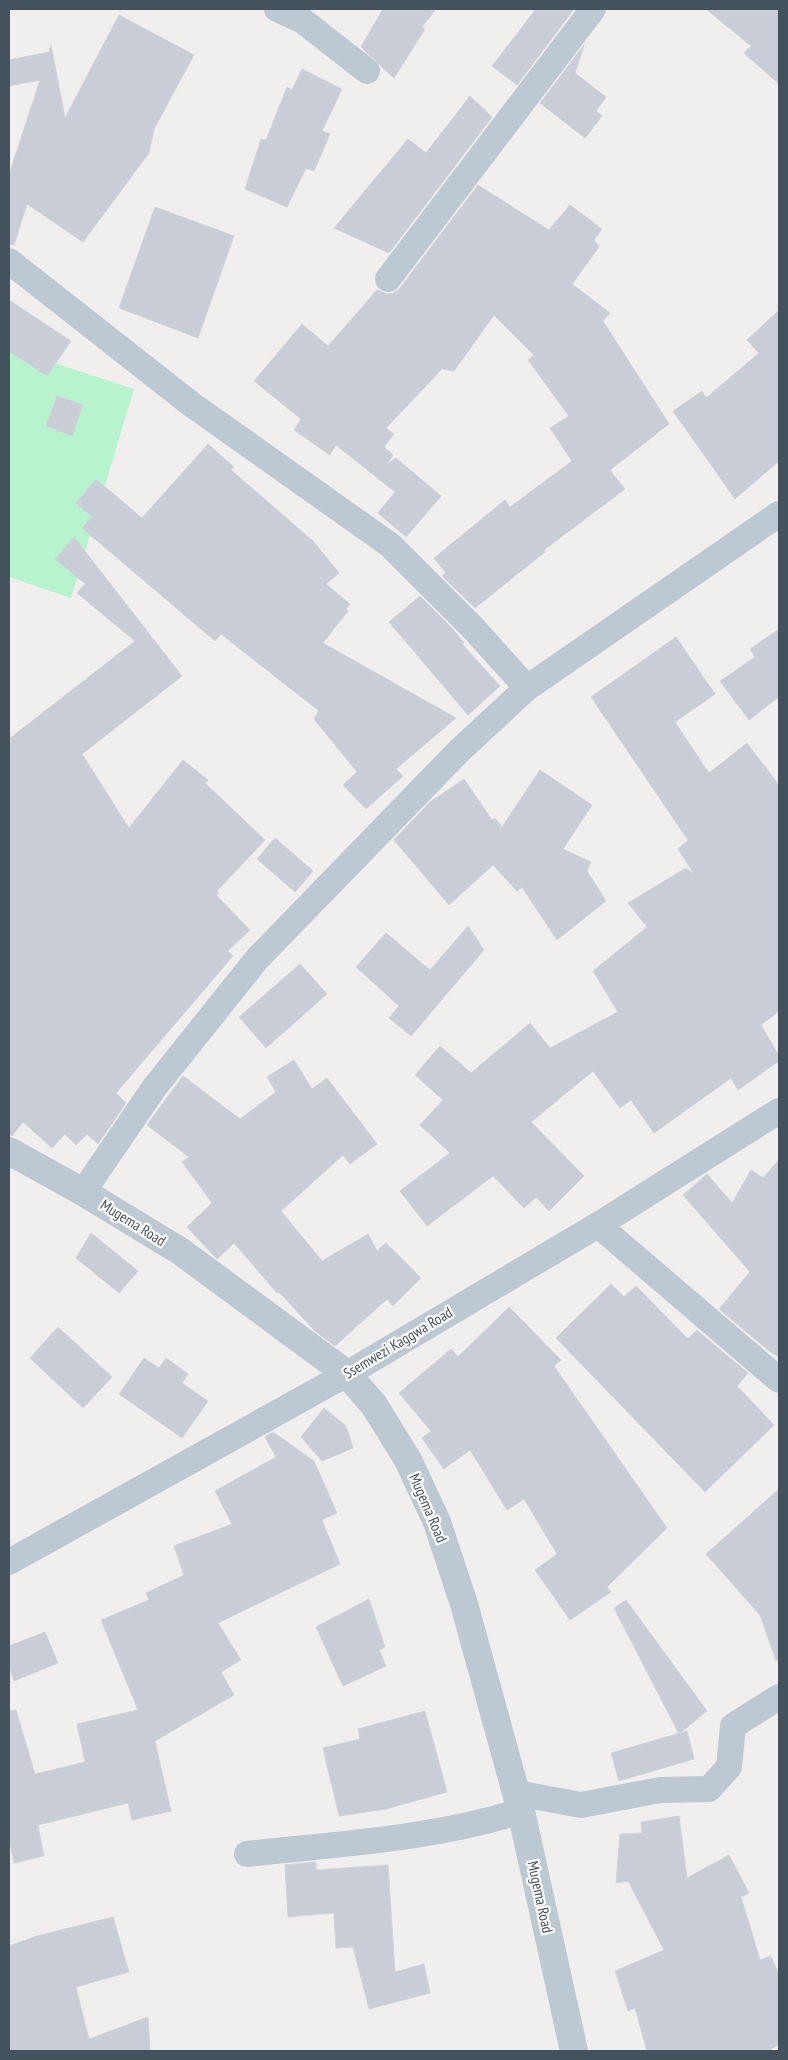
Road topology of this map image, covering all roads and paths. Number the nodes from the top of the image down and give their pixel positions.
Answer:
1 (277, 9) edge
2 (593, 9) edge
3 (367, 71) dead end
4 (9, 261) edge
5 (388, 279) dead end
6 (779, 514) edge
7 (527, 688) junction
8 (779, 1112) edge
9 (9, 1151) edge
10 (83, 1192) junction
11 (598, 1225) junction
12 (347, 1374) junction
13 (779, 1380) edge
14 (9, 1562) edge
15 (779, 1697) edge
16 (518, 1802) junction
17 (247, 1854) dead end
18 (574, 2051) edge

1 - 3 street
2 - 5 street
4 - 7 street
6 - 7 street
7 - 10 street
8 - 11 street, Ssemwezi Kaggwa Road
9 - 10 street, Mugema Road
10 - 12 street, Mugema Road
11 - 12 street, Ssemwezi Kaggwa Road
11 - 13 street
12 - 14 street, Ssemwezi Kaggwa Road
12 - 16 street, Mugema Road
15 - 16 street
16 - 17 street
16 - 18 street, Mugema Road

